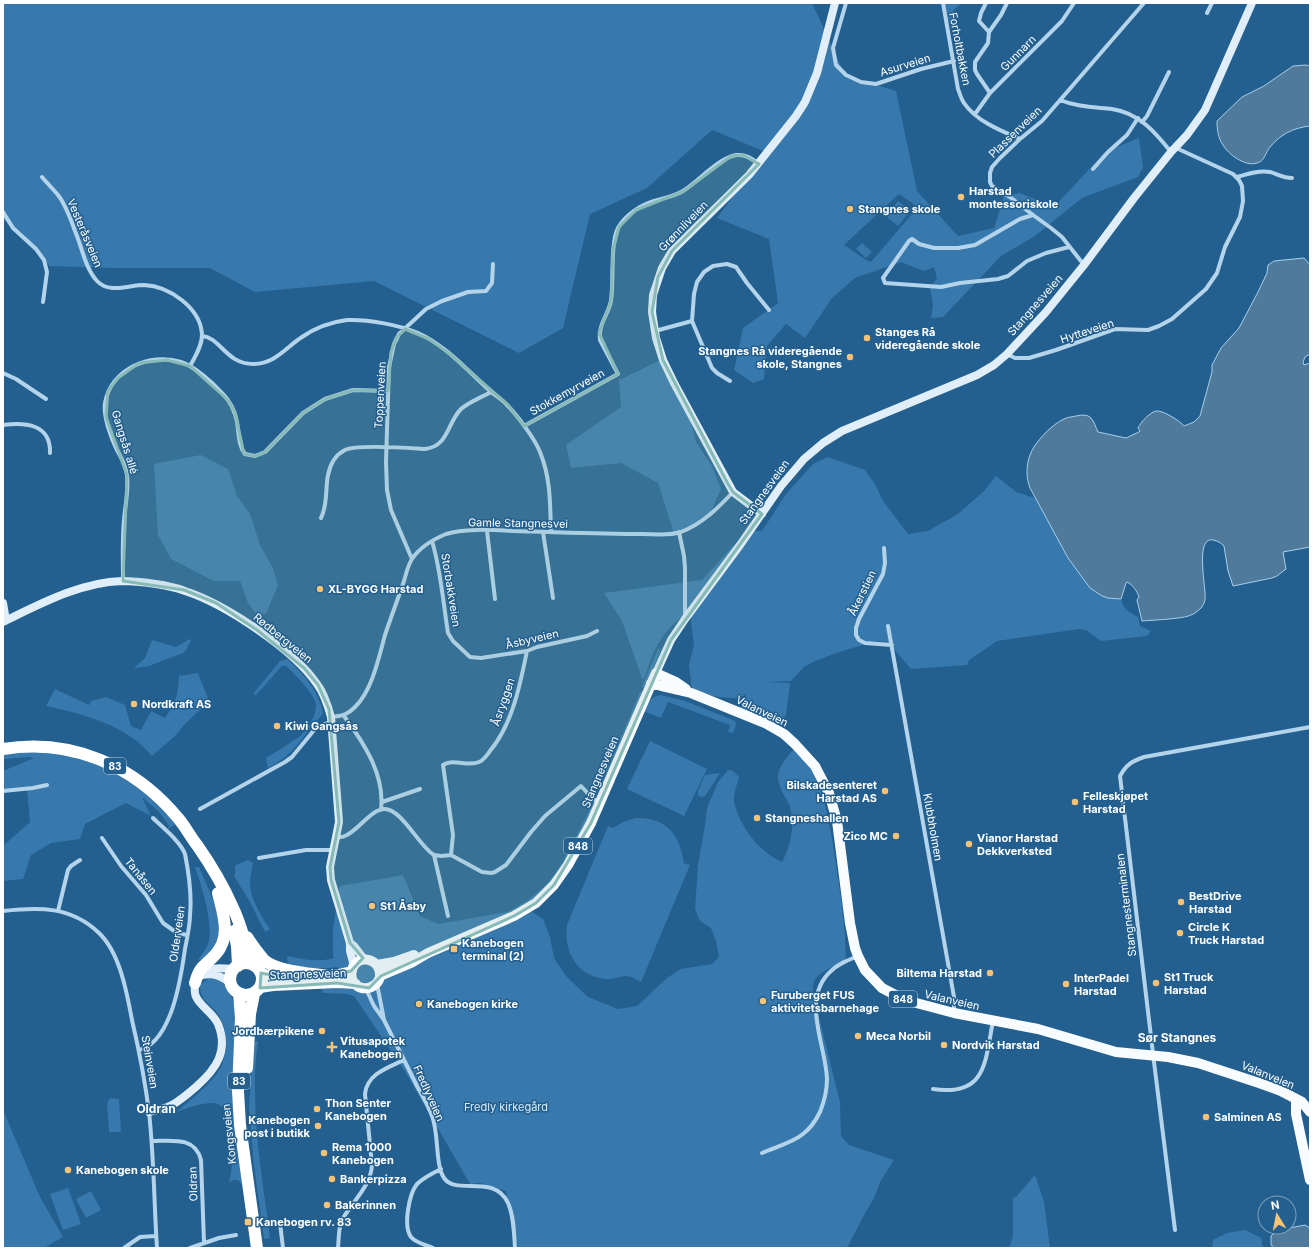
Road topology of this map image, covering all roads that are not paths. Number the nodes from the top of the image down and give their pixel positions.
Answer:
1 (835, 3) edge
2 (846, 3) edge
3 (943, 3) edge
4 (986, 3) edge
5 (1007, 3) edge
6 (1074, 3) edge
7 (1144, 3) edge
8 (1212, 3) edge
9 (1252, 3) edge
10 (1207, 13) dead end
11 (989, 32) junction
12 (954, 61) junction
13 (1169, 72) dead end
14 (990, 93) junction
15 (1060, 100) junction
16 (975, 114) junction
17 (1138, 118) junction
18 (1143, 121) junction
19 (1020, 139) junction
20 (1173, 150) junction
21 (759, 164) junction
22 (1093, 169) dead end
23 (42, 177) dead end
24 (1237, 177) junction
25 (1292, 178) dead end
26 (3, 212) edge
27 (1033, 215) junction
28 (1070, 247) junction
29 (493, 264) dead end
30 (1084, 265) junction
31 (43, 302) dead end
32 (768, 310) dead end
33 (692, 321) junction
34 (405, 329) junction
35 (655, 331) junction
36 (202, 336) junction
37 (1008, 354) junction
38 (190, 366) junction
39 (3, 373) edge
40 (730, 381) dead end
41 (388, 391) junction
42 (491, 392) junction
43 (46, 399) dead end
44 (3, 425) edge
45 (524, 426) junction
46 (387, 448) junction
47 (50, 453) dead end
48 (733, 492) junction
49 (762, 514) junction
50 (321, 518) dead end
51 (487, 530) junction
52 (542, 532) junction
53 (551, 532) junction
54 (679, 532) junction
55 (432, 541) junction
56 (884, 548) dead end
57 (412, 559) junction
58 (123, 582) junction
59 (553, 598) dead end
60 (494, 599) dead end
61 (3, 603) edge
62 (685, 619) junction
63 (5, 621) edge
64 (888, 626) dead end
65 (597, 631) dead end
66 (892, 645) junction
67 (527, 651) junction
68 (470, 657) joint
69 (653, 678) junction
70 (344, 716) junction
71 (331, 720) junction
72 (1310, 727) edge
73 (3, 749) edge
74 (47, 785) dead end
75 (420, 789) dead end
76 (3, 791) edge
77 (382, 802) junction
78 (599, 803) junction
79 (200, 809) dead end
80 (381, 810) junction
81 (153, 818) dead end
82 (102, 838) dead end
83 (336, 838) junction
84 (196, 844) junction
85 (333, 850) junction
86 (434, 855) junction
87 (451, 855) junction
88 (259, 858) dead end
89 (80, 860) dead end
90 (218, 893) junction
91 (3, 911) edge
92 (58, 911) junction
93 (448, 916) dead end
94 (242, 931) junction
95 (187, 935) junction
96 (350, 943) junction
97 (428, 952) junction
98 (858, 956) junction
99 (364, 960) junction
100 (377, 965) junction
101 (236, 968) junction
102 (353, 968) junction
103 (257, 969) junction
104 (328, 976) junction
105 (198, 979) junction
106 (379, 980) junction
107 (231, 982) junction
108 (356, 984) junction
109 (366, 988) junction
110 (257, 991) junction
111 (239, 993) junction
112 (954, 1013) junction
113 (384, 1020) junction
114 (993, 1021) junction
115 (138, 1050) junction
116 (1153, 1056) junction
117 (404, 1060) junction
118 (933, 1089) dead end
119 (1296, 1100) junction
120 (149, 1112) junction
121 (1310, 1112) edge
122 (152, 1141) junction
123 (762, 1153) dead end
124 (441, 1169) junction
125 (1310, 1180) edge
126 (280, 1223) dead end
127 (1175, 1230) dead end
128 (236, 1235) dead end
129 (156, 1236) junction
130 (204, 1242) junction
131 (124, 1248) edge
132 (157, 1248) edge
133 (190, 1248) edge
134 (257, 1248) edge
135 (262, 1248) edge
136 (283, 1248) edge
137 (338, 1248) edge
138 (433, 1248) edge
139 (515, 1248) edge

1 - 21 street, Grønnliveien
2 - 12 street, Asurveien
3 - 12 street, Forholtbakken
4 - 11 street
5 - 11 street
6 - 14 street, Gunnarn
7 - 15 street, Plassenveien
8 - 10 street
9 - 20 street, Stangnesveien
11 - 14 street
12 - 16 street, Forholtbakken
13 - 18 street
14 - 16 street, Gunnarn
15 - 17 street
15 - 19 street, Plassenveien
16 - 19 street, Forholtbakken
17 - 18 street
17 - 22 street
18 - 20 street
19 - 27 street, Plassenveien
20 - 24 street
20 - 30 street, Stangnesveien
21 - 35 street, Grønnliveien
21 - 45 street, Stokkemyrveien
23 - 36 street, Vesteråsveien
24 - 25 street
24 - 37 street, Hytteveien
26 - 31 street
27 - 28 street, Plassenveien
27 - 28 street
28 - 30 street, Plassenveien
29 - 34 street, Toppenveien
30 - 37 street, Stangnesveien
32 - 33 street
33 - 35 street
33 - 40 street
34 - 36 street, Stokkemyrveien
34 - 41 street, Toppenveien
34 - 42 street, Stokkemyrveien
35 - 48 street, Grønnliveien
36 - 38 street
37 - 49 street, Stangnesveien
38 - 41 street, Gangsås allé
38 - 58 street, Gangsås allé
39 - 43 street
41 - 46 street, Toppenveien
42 - 45 street, Stokkemyrveien
42 - 46 street
44 - 47 street
45 - 53 street, Stokkemyrveien
46 - 50 street
46 - 57 street, Toppenveien
48 - 49 street, Grønnliveien
48 - 54 street, Gamle Stangnesvei
49 - 62 street, Stangnesveien
51 - 52 street, Gamle Stangnesvei
51 - 55 street, Gamle Stangnesvei
51 - 60 street
52 - 53 street, Gamle Stangnesvei
52 - 59 street
53 - 54 street, Gamle Stangnesvei
54 - 62 street
55 - 57 street, Gamle Stangnesvei
55 - 68 street, Storbakkveien
56 - 66 street, Åkerstien
57 - 70 street, Gamle Stangnesvei
58 - 63 street, Rødbergveien
58 - 71 street, Rødbergveien
61 - 63 street
62 - 69 street, Stangnesveien
64 - 66 street
65 - 67 street, Åsbyveien
66 - 112 street, Klubbholmen
67 - 68 street, Åsbyveien
67 - 87 street, Åsryggen
69 - 78 main road, Stangnesveien / 848
69 - 98 main road, Valanveien / 848
70 - 71 street
70 - 77 street
71 - 79 street
71 - 83 street, Rødbergveien
72 - 116 street, Stangnesterminalen
73 - 84 highway, 83
74 - 76 street
75 - 77 street
77 - 80 street
78 - 87 street
78 - 97 main road, Stangnesveien / 848
80 - 83 street
80 - 86 street
81 - 95 street, Olderveien
82 - 95 street, Tanåsen
83 - 85 street, Rødbergveien
84 - 90 highway, 83
84 - 94 highway, 83
85 - 88 street
85 - 96 street, Rødbergveien
86 - 87 street
86 - 93 street
89 - 92 street
90 - 101 highway, 83
90 - 105 highway, 83
91 - 92 street, Steinveien
92 - 115 street, Steinveien
94 - 103 highway, 83
94 - 104 highway, 83
95 - 115 street, Olderveien
96 - 99 street, Rødbergveien
96 - 102 street, Rødbergveien
97 - 100 main road, Stangnesveien / 848
97 - 106 main road, Stangnesveien / 848
98 - 112 main road, Valanveien / 848
98 - 123 street
99 - 100 main road
99 - 102 main road, Stangnesveien
100 - 106 main road
101 - 103 highway
101 - 105 street
101 - 107 highway, 83
102 - 104 main road, Stangnesveien
102 - 108 main road, Stangnesveien
103 - 104 main road, Stangnesveien
103 - 110 highway, 83
105 - 107 street
105 - 120 street
106 - 109 main road, Stangnesveien / 848
106 - 113 street, Fredlyveien
107 - 111 highway
108 - 109 main road, Stangnesveien
108 - 110 main road, Stangnesveien
109 - 113 street, Fredlyveien
110 - 111 highway
110 - 135 highway, Kongsveien / 83
111 - 134 highway, Kongsveien / 83
112 - 114 main road, Valanveien / 848
113 - 117 street, Fredlyveien
114 - 116 main road, Valanveien / 848
114 - 118 street
115 - 120 street, Steinveien
116 - 119 main road, Valanveien / 848
116 - 127 street, Stangnesterminalen
117 - 124 street, Fredlyveien
117 - 137 street
119 - 121 main road, 848
119 - 125 main road
120 - 122 street, Steinveien
122 - 129 street, Steinveien
122 - 130 street, Oldran
124 - 138 street
124 - 139 street, Fredlyveien
126 - 136 street
128 - 130 street
129 - 131 street
129 - 132 street, Steinveien
130 - 133 street

